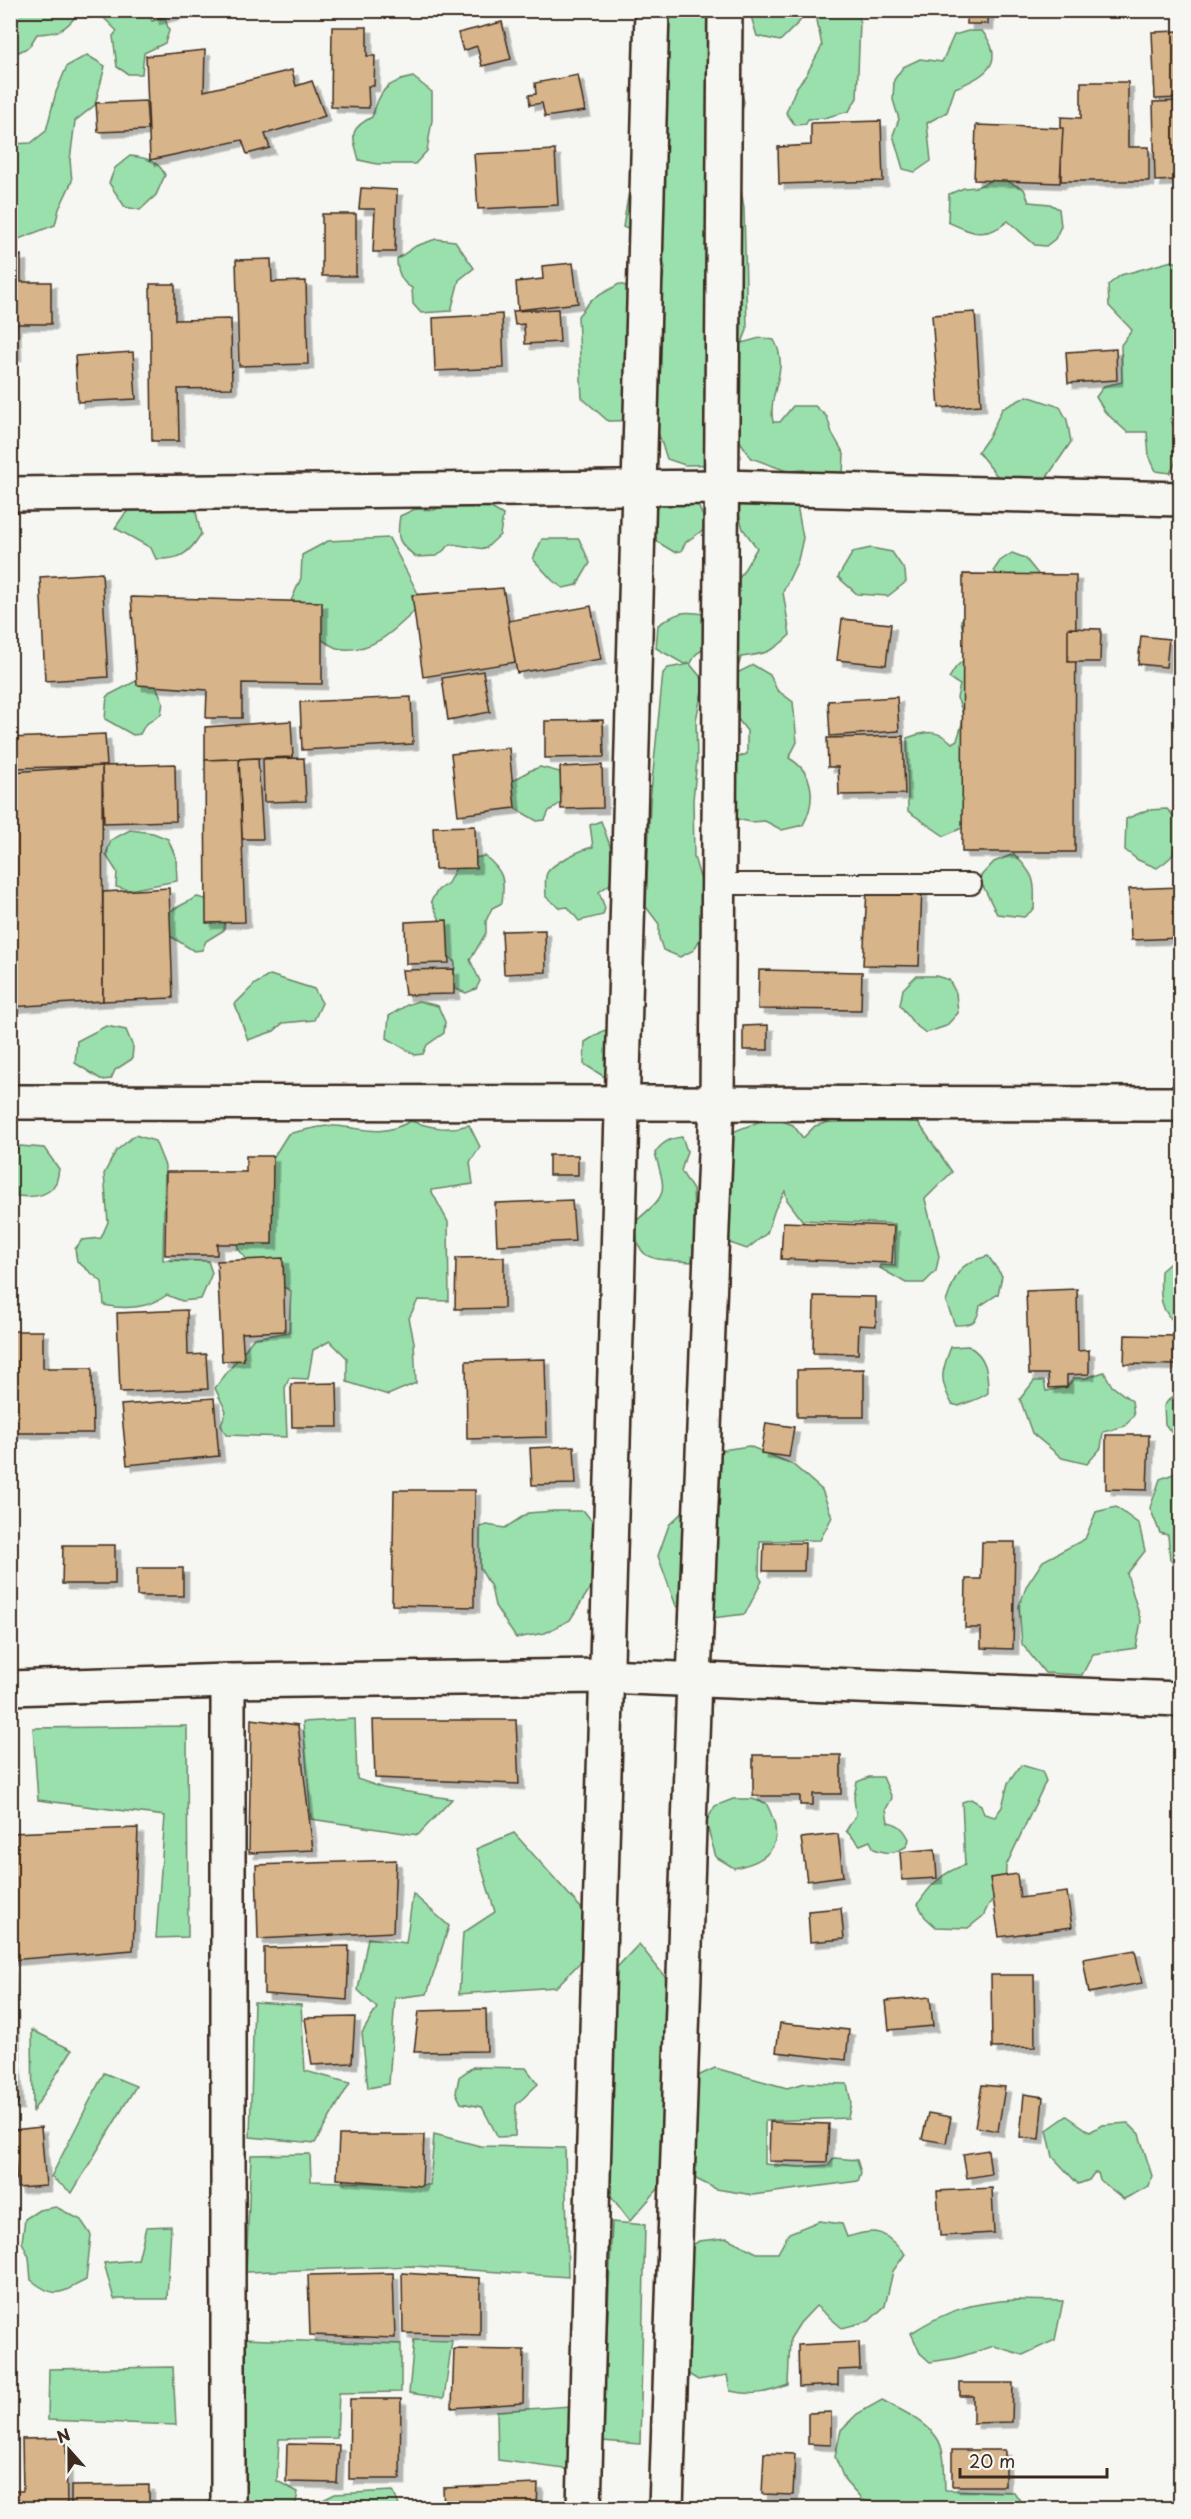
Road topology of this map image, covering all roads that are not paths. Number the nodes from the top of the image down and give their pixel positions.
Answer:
1 (652, 10) edge
2 (725, 10) edge
3 (720, 487) junction
4 (639, 488) junction
5 (10, 494) edge
6 (1180, 500) edge
7 (720, 884) junction
8 (971, 884) dead end
9 (10, 1102) edge
10 (622, 1103) junction
11 (717, 1103) junction
12 (1180, 1104) edge
13 (604, 1676) junction
14 (694, 1679) junction
15 (228, 1681) junction
16 (10, 1688) edge
17 (1180, 1699) edge
18 (228, 2508) edge
19 (584, 2508) edge
20 (666, 2508) edge

1 - 4 street
2 - 3 street
3 - 4 street
3 - 6 street
3 - 7 street
4 - 5 street
4 - 10 street
7 - 8 lane
7 - 11 street
9 - 10 street
10 - 11 street
10 - 13 street
11 - 12 street
11 - 14 street
13 - 14 street
13 - 15 street
13 - 19 street
14 - 17 street
14 - 20 street
15 - 16 street
15 - 18 street

